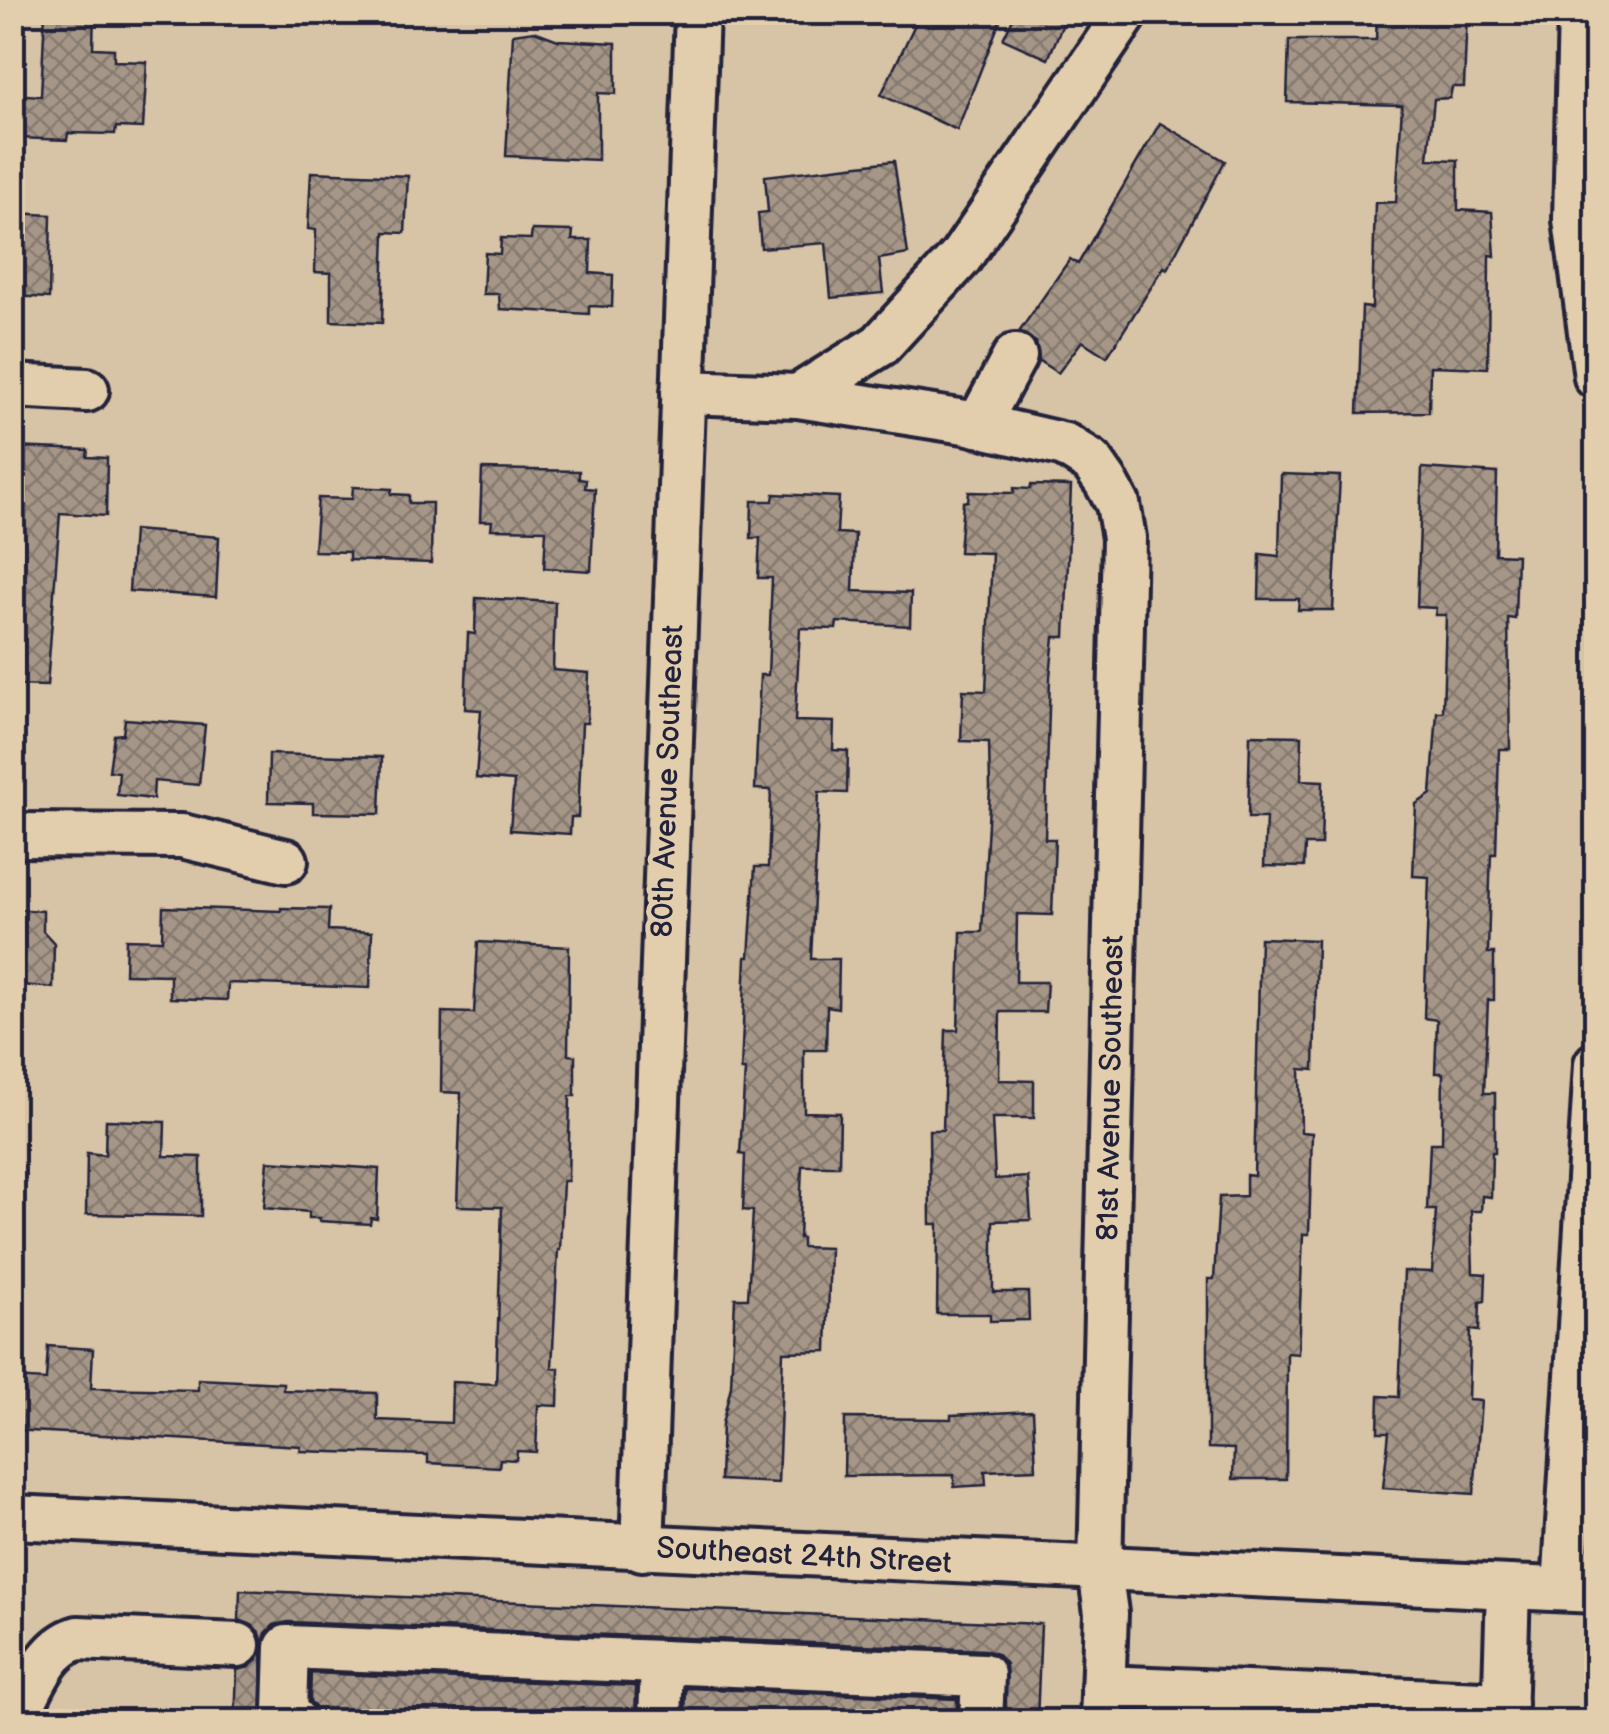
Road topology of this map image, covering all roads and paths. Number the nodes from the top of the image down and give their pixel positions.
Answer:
1 (697, 12) edge
2 (1128, 12) edge
3 (1580, 12) edge
4 (1015, 356) dead end
5 (1596, 377) edge
6 (12, 386) edge
7 (86, 390) dead end
8 (683, 392) junction
9 (798, 396) junction
10 (978, 426) junction
11 (12, 835) edge
12 (286, 861) dead end
13 (1596, 1064) edge
14 (12, 1518) edge
15 (642, 1549) junction
16 (1100, 1570) junction
17 (1508, 1587) junction
18 (1580, 1590) edge
19 (238, 1645) dead end
20 (662, 1662) junction
21 (1102, 1704) edge
22 (1505, 1712) edge
23 (21, 1716) edge
24 (296, 1722) edge
25 (660, 1722) edge
26 (981, 1722) edge

1 - 8 street, 80th Avenue Southeast
2 - 9 street
3 - 5 street
4 - 10 street
6 - 7 street
8 - 9 street
8 - 15 street, 80th Avenue Southeast
9 - 10 street
10 - 16 street, 81st Avenue Southeast
11 - 12 street
13 - 18 street
14 - 15 street, Southeast 24th Street
15 - 16 street, Southeast 24th Street
16 - 17 street, Southeast 24th Street
16 - 21 street, 81st Avenue Southeast
17 - 18 street, Southeast 24th Street
17 - 22 street
19 - 23 street
20 - 24 street
20 - 25 street
20 - 26 street
21 - 22 street

